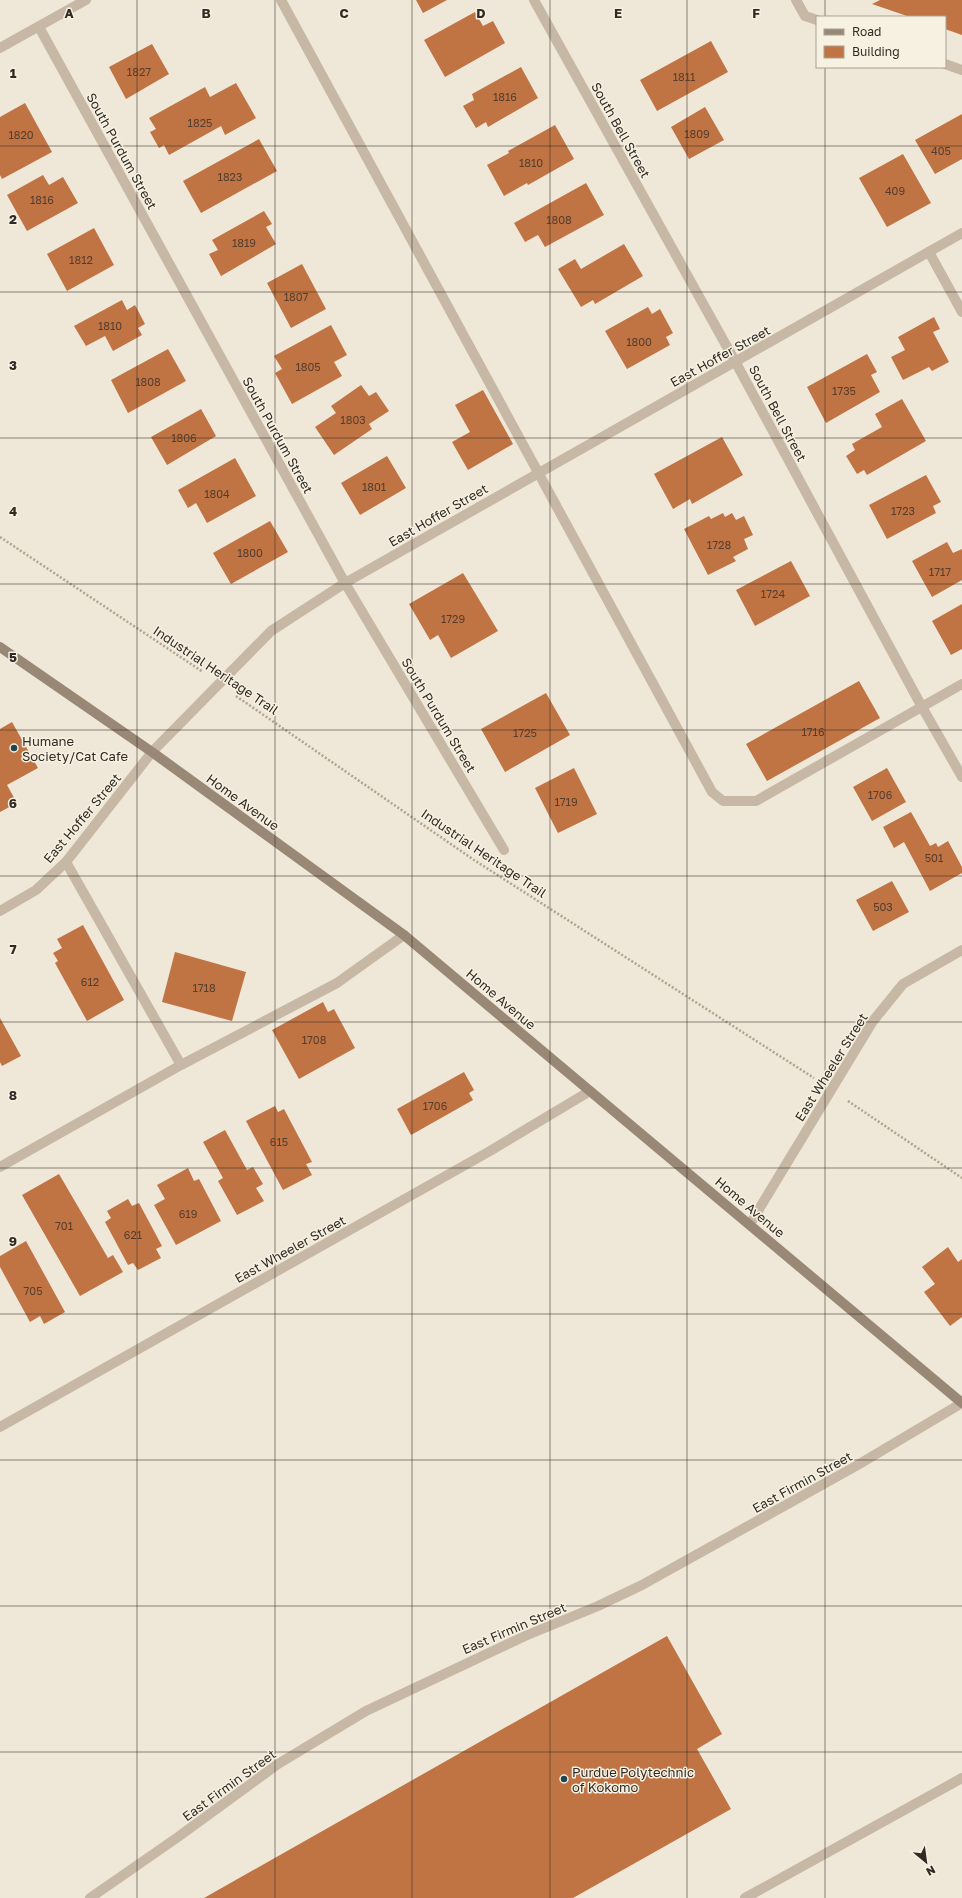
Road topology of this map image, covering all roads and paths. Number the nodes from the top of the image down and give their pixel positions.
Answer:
1 (86, 0) edge
2 (281, 0) edge
3 (534, 0) edge
4 (796, 0) edge
5 (816, 20) edge
6 (39, 27) junction
7 (0, 48) edge
8 (946, 64) edge
9 (962, 70) edge
10 (962, 233) edge
11 (929, 252) junction
12 (962, 312) edge
13 (736, 363) junction
14 (538, 473) junction
15 (0, 537) edge
16 (345, 583) junction
17 (0, 647) edge
18 (220, 684) junction
19 (962, 684) edge
20 (922, 707) junction
21 (152, 752) junction
22 (962, 777) edge
23 (504, 850) dead end
24 (66, 862) junction
25 (0, 911) edge
26 (404, 935) junction
27 (962, 950) edge
28 (181, 1065) junction
29 (830, 1089) junction
30 (590, 1091) junction
31 (0, 1167) edge
32 (962, 1178) edge
33 (750, 1224) junction
34 (962, 1402) edge
35 (0, 1427) edge
36 (962, 1778) edge
37 (90, 1898) edge
38 (746, 1898) edge

1 - 6 street
2 - 14 street
3 - 13 street, South Bell Street
4 - 5 street
6 - 7 street
6 - 16 street, South Purdum Street
8 - 9 street
10 - 11 street, East Hoffer Street
11 - 12 street
11 - 13 street, East Hoffer Street
13 - 14 street, East Hoffer Street
13 - 20 street, South Bell Street
14 - 16 street, East Hoffer Street
14 - 20 street
15 - 18 path, Industrial Heritage Trail
16 - 18 street, East Hoffer Street
16 - 23 street, South Purdum Street
17 - 21 main road, Home Avenue
18 - 21 street, East Hoffer Street
18 - 29 path, Industrial Heritage Trail
19 - 20 street
20 - 22 street, South Bell Street
21 - 24 street, East Hoffer Street
21 - 26 main road, Home Avenue
24 - 25 street, East Hoffer Street
24 - 28 street
26 - 28 street
26 - 30 main road, Home Avenue
27 - 29 street, East Wheeler Street
28 - 31 street
29 - 32 path, Industrial Heritage Trail
29 - 33 street, East Wheeler Street
30 - 33 main road, Home Avenue
30 - 35 street, East Wheeler Street
33 - 34 main road, Home Avenue
34 - 37 street, East Firmin Street
36 - 38 street

